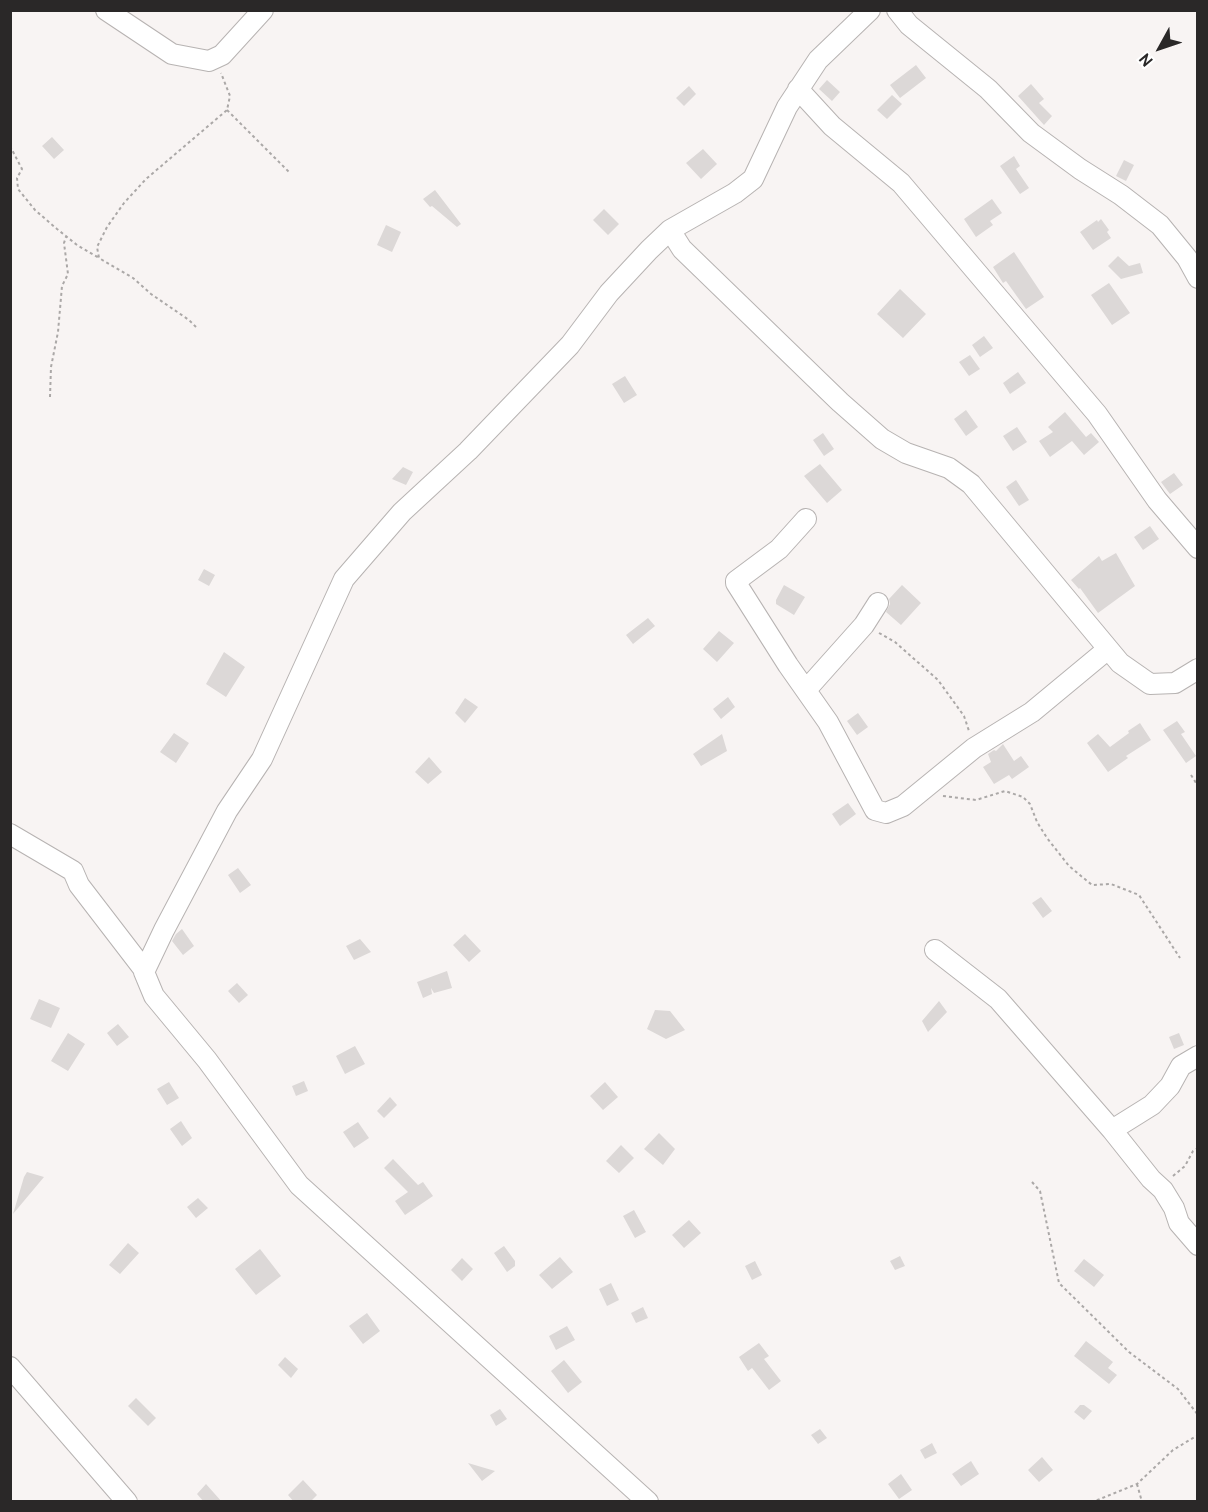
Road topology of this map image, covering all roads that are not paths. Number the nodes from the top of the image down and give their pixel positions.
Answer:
1 (106, 10) edge
2 (263, 10) edge
3 (870, 10) edge
4 (897, 10) edge
5 (798, 89) junction
6 (670, 230) junction
7 (1197, 278) edge
8 (806, 519) dead end
9 (1197, 548) edge
10 (878, 603) dead end
11 (1108, 649) junction
12 (1197, 669) edge
13 (806, 690) junction
14 (10, 834) edge
15 (935, 950) dead end
16 (145, 971) junction
17 (1197, 1056) edge
18 (1112, 1130) junction
19 (1197, 1245) edge
20 (10, 1367) edge
21 (127, 1502) edge
22 (648, 1502) edge

1 - 2 street
3 - 5 street
4 - 7 street
5 - 6 street
5 - 9 street
6 - 11 street
6 - 16 street
8 - 13 street
10 - 13 street
11 - 12 street
11 - 13 street
14 - 16 street
15 - 18 street
16 - 22 street
17 - 18 street
18 - 19 street
20 - 21 street

